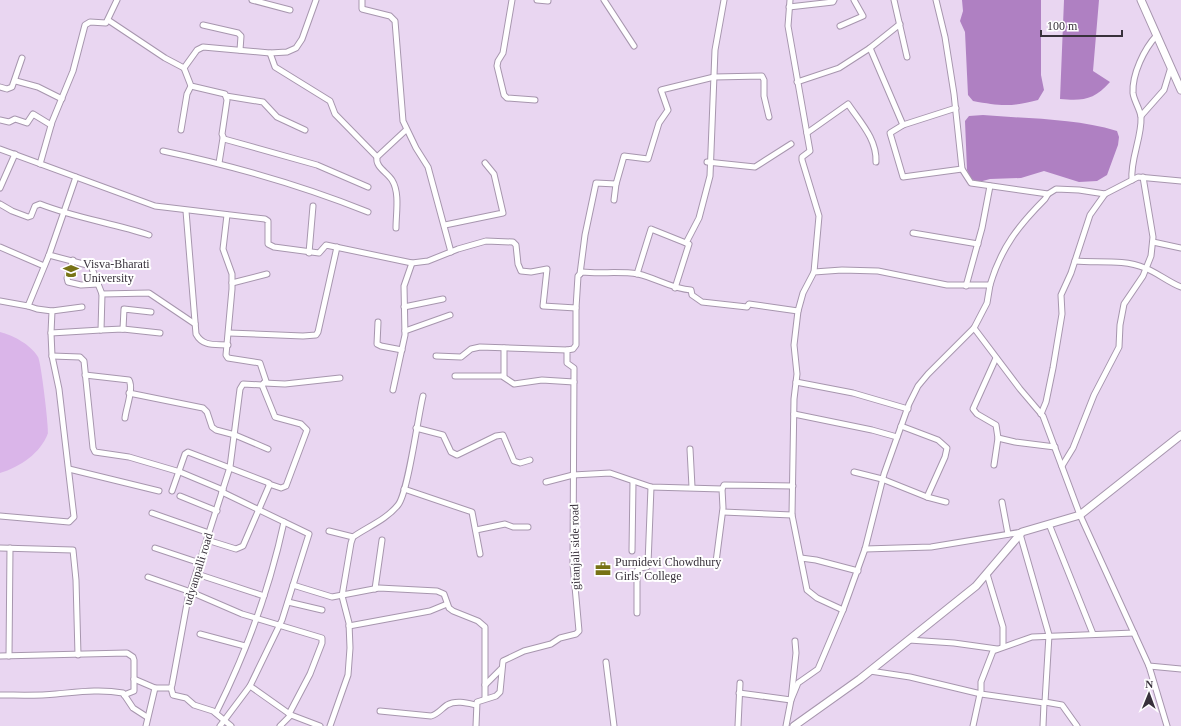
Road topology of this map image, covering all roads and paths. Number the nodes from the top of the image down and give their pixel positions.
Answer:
1 (117, 0) edge
2 (252, 0) edge
3 (316, 0) edge
4 (362, 0) edge
5 (512, 0) edge
6 (538, 0) edge
7 (604, 0) edge
8 (724, 0) edge
9 (790, 0) edge
10 (834, 0) edge
11 (854, 0) edge
12 (894, 0) edge
13 (936, 0) edge
14 (1141, 0) edge
15 (548, 2) dead end
16 (789, 7) junction
17 (290, 10) dead end
18 (108, 20) junction
19 (900, 24) junction
20 (203, 25) dead end
21 (840, 26) dead end
22 (1157, 36) junction
23 (634, 46) dead end
24 (870, 48) junction
25 (240, 50) junction
26 (270, 53) junction
27 (907, 57) dead end
28 (22, 58) dead end
29 (1171, 67) junction
30 (184, 68) junction
31 (714, 77) junction
32 (16, 81) junction
33 (797, 82) junction
34 (191, 86) junction
35 (0, 87) edge
36 (1181, 90) edge
37 (226, 96) junction
38 (62, 99) junction
39 (535, 100) dead end
40 (956, 108) junction
41 (1141, 116) junction
42 (770, 117) dead end
43 (0, 120) edge
44 (51, 125) junction
45 (903, 125) junction
46 (181, 130) dead end
47 (305, 130) dead end
48 (406, 130) junction
49 (807, 133) junction
50 (223, 138) junction
51 (791, 144) dead end
52 (0, 149) edge
53 (163, 151) dead end
54 (15, 154) junction
55 (377, 157) junction
56 (709, 162) junction
57 (876, 162) dead end
58 (219, 163) junction
59 (485, 163) dead end
60 (40, 164) junction
61 (962, 169) junction
62 (76, 177) junction
63 (1143, 177) junction
64 (1132, 180) junction
65 (1181, 181) edge
66 (616, 184) junction
67 (990, 186) junction
68 (0, 188) edge
69 (368, 188) dead end
70 (1048, 194) junction
71 (1105, 194) junction
72 (614, 200) dead end
73 (0, 204) edge
74 (313, 206) dead end
75 (186, 211) junction
76 (368, 212) dead end
77 (63, 214) junction
78 (227, 215) junction
79 (445, 225) junction
80 (396, 228) dead end
81 (913, 233) dead end
82 (149, 235) dead end
83 (1153, 242) junction
84 (686, 243) junction
85 (978, 244) junction
86 (0, 247) edge
87 (337, 247) junction
88 (1181, 248) edge
89 (451, 252) junction
90 (309, 253) junction
91 (49, 255) junction
92 (73, 260) junction
93 (1075, 261) junction
94 (412, 263) junction
95 (44, 266) junction
96 (1146, 269) junction
97 (814, 272) junction
98 (267, 274) dead end
99 (580, 274) junction
100 (637, 274) junction
101 (232, 283) junction
102 (98, 284) junction
103 (990, 285) junction
104 (966, 286) junction
105 (1181, 287) edge
106 (675, 288) junction
107 (102, 294) junction
108 (443, 300) dead end
109 (0, 302) edge
110 (28, 306) junction
111 (82, 307) dead end
112 (404, 307) junction
113 (576, 308) junction
114 (798, 310) junction
115 (52, 311) junction
116 (151, 312) dead end
117 (450, 315) dead end
118 (378, 322) dead end
119 (195, 324) junction
120 (974, 328) junction
121 (123, 329) junction
122 (101, 330) junction
123 (405, 331) junction
124 (51, 333) junction
125 (160, 333) dead end
126 (229, 333) junction
127 (228, 345) junction
128 (504, 348) junction
129 (402, 350) junction
130 (567, 350) junction
131 (52, 356) junction
132 (436, 356) dead end
133 (996, 358) junction
134 (85, 375) junction
135 (455, 376) dead end
136 (504, 376) junction
137 (340, 378) dead end
138 (574, 382) junction
139 (796, 382) junction
140 (263, 384) junction
141 (392, 390) dead end
142 (129, 393) junction
143 (423, 396) dead end
144 (908, 409) junction
145 (794, 414) junction
146 (1042, 414) junction
147 (124, 418) dead end
148 (901, 426) junction
149 (416, 428) junction
150 (235, 435) junction
151 (1181, 435) edge
152 (897, 437) junction
153 (998, 438) junction
154 (1055, 447) junction
155 (268, 449) dead end
156 (690, 449) dead end
157 (530, 460) dead end
158 (994, 465) dead end
159 (1062, 466) junction
160 (230, 467) junction
161 (69, 469) junction
162 (180, 472) junction
163 (854, 472) dead end
164 (574, 475) junction
165 (882, 479) junction
166 (546, 482) dead end
167 (633, 482) junction
168 (270, 484) junction
169 (793, 486) junction
170 (651, 487) junction
171 (692, 487) junction
172 (722, 488) junction
173 (404, 489) junction
174 (159, 491) dead end
175 (172, 491) dead end
176 (222, 491) junction
177 (180, 496) dead end
178 (927, 497) junction
179 (946, 502) dead end
180 (1002, 502) dead end
181 (258, 509) junction
182 (217, 511) junction
183 (723, 512) junction
184 (152, 513) dead end
185 (792, 515) junction
186 (1080, 515) junction
187 (0, 516) edge
188 (284, 522) junction
189 (1049, 524) junction
190 (528, 527) dead end
191 (329, 530) dead end
192 (476, 530) junction
193 (209, 533) junction
194 (1021, 533) junction
195 (1008, 534) junction
196 (353, 537) junction
197 (206, 540) junction
198 (382, 540) dead end
199 (0, 548) edge
200 (10, 548) junction
201 (155, 548) dead end
202 (865, 549) junction
203 (632, 551) dead end
204 (480, 554) dead end
205 (801, 558) junction
206 (716, 562) dead end
207 (200, 563) junction
208 (858, 571) junction
209 (197, 574) junction
210 (987, 574) junction
211 (148, 577) dead end
212 (294, 585) junction
213 (375, 589) junction
214 (191, 592) junction
215 (264, 596) junction
216 (342, 596) junction
217 (288, 602) junction
218 (448, 604) junction
219 (322, 610) dead end
220 (843, 610) junction
221 (637, 613) dead end
222 (256, 618) junction
223 (279, 626) junction
224 (349, 626) junction
225 (1134, 633) junction
226 (200, 634) dead end
227 (1093, 634) junction
228 (1049, 635) junction
229 (909, 640) junction
230 (795, 641) dead end
231 (245, 646) junction
232 (1001, 648) junction
233 (78, 655) junction
234 (0, 656) edge
235 (9, 656) junction
236 (606, 662) dead end
237 (1149, 666) junction
238 (501, 669) junction
239 (1181, 669) edge
240 (870, 670) junction
241 (134, 679) junction
242 (740, 683) dead end
243 (485, 685) junction
244 (250, 686) junction
245 (155, 688) junction
246 (171, 688) junction
247 (739, 693) junction
248 (980, 694) junction
249 (0, 695) edge
250 (124, 695) junction
251 (484, 698) junction
252 (792, 700) junction
253 (476, 705) junction
254 (380, 711) dead end
255 (216, 712) junction
256 (290, 714) junction
257 (147, 717) junction
258 (224, 719) junction
259 (1070, 719) junction
260 (146, 726) edge
261 (220, 726) edge
262 (232, 726) edge
263 (280, 726) edge
264 (320, 726) edge
265 (330, 726) edge
266 (476, 726) edge
267 (614, 726) edge
268 (738, 726) edge
269 (786, 726) edge
270 (794, 726) edge
271 (973, 726) edge
272 (1043, 726) edge
273 (1069, 726) edge
274 (1077, 726) edge
275 (1167, 726) edge

1 - 18 street
2 - 17 street
3 - 26 street
4 - 48 street
5 - 39 street
6 - 15 street
7 - 23 street
8 - 31 street
9 - 16 street
10 - 16 street
11 - 21 street
12 - 19 street
13 - 40 street
14 - 22 street
16 - 33 street
18 - 30 street
18 - 38 street
19 - 24 street
19 - 27 street
20 - 25 street
22 - 29 street
22 - 41 street
24 - 33 street
24 - 45 street
25 - 26 street
25 - 30 street
26 - 55 street
28 - 32 street
29 - 36 street
29 - 41 street
30 - 34 street
31 - 42 street
31 - 56 street
31 - 66 street
32 - 35 street
32 - 38 street
33 - 49 street
34 - 37 street
34 - 46 street
37 - 47 street
37 - 50 street
38 - 44 street
40 - 45 street
40 - 61 street
41 - 64 street
43 - 44 street
44 - 60 street
45 - 61 street
48 - 55 street
48 - 79 street
49 - 57 street
49 - 97 street
50 - 58 street
50 - 69 street
51 - 56 street
52 - 54 street
53 - 58 street
54 - 60 street
54 - 68 street
55 - 80 street
56 - 84 street
58 - 76 street
59 - 79 street
60 - 62 street
61 - 67 street
62 - 75 street
62 - 77 street
63 - 64 street
63 - 65 street
63 - 83 street
64 - 71 street
66 - 72 street
66 - 99 street
67 - 70 street
67 - 85 street
70 - 71 street
70 - 103 street
71 - 93 street
73 - 77 street
74 - 90 street
75 - 78 street
75 - 119 street
77 - 82 street
77 - 91 street
78 - 90 street
78 - 101 street
79 - 89 street
81 - 85 street
83 - 88 street
83 - 96 street
84 - 100 street
84 - 106 street
85 - 104 street
86 - 95 street
87 - 90 street
87 - 94 street
87 - 126 street
89 - 94 street
89 - 113 street
91 - 92 street
91 - 95 street
92 - 102 street
92 - 102 street
93 - 96 street
93 - 146 street
94 - 112 street
95 - 110 street
96 - 105 street
96 - 159 street
97 - 104 street
97 - 114 street
98 - 101 street
99 - 100 street
99 - 113 street
100 - 106 street
101 - 126 street
102 - 107 street
103 - 104 street
103 - 120 street
106 - 114 street
107 - 119 street
107 - 122 street
108 - 112 street
109 - 110 street
110 - 115 street
111 - 115 street
112 - 123 street
113 - 130 street
114 - 139 street
115 - 124 street
116 - 121 street
117 - 123 street
118 - 129 street
119 - 127 street
120 - 133 street
120 - 144 street
121 - 122 street
121 - 125 street
122 - 124 street
123 - 129 street
124 - 131 street
126 - 127 street
127 - 140 street
128 - 130 street
128 - 132 street
128 - 136 street
129 - 141 street
130 - 138 street, gitanjali side road
131 - 134 street
131 - 161 street
133 - 146 street
133 - 153 street
134 - 142 street
134 - 162 street
135 - 136 street
136 - 138 street
137 - 140 street
138 - 164 street, gitanjali side road
139 - 144 street
139 - 145 street
140 - 150 street, udyanpalli road
140 - 168 street
142 - 147 street
142 - 150 street
143 - 149 street
144 - 148 street
145 - 152 street
145 - 169 street
146 - 154 street
148 - 152 street
148 - 178 street
149 - 157 street
149 - 173 street
150 - 155 street
150 - 160 street, udyanpalli road
151 - 186 street
152 - 165 street
153 - 154 street
153 - 158 street
154 - 159 street
156 - 171 street
159 - 186 street
160 - 162 street
160 - 168 street
160 - 176 street, udyanpalli road
161 - 174 street
161 - 187 street
162 - 175 street
162 - 176 street
163 - 165 street
164 - 166 street
164 - 167 street
164 - 238 street, gitanjali side road
165 - 178 street
165 - 202 street
167 - 170 street
167 - 203 street
168 - 181 street
169 - 172 street
169 - 185 street
170 - 171 street
170 - 221 street
171 - 172 street
172 - 183 street
173 - 192 street
173 - 196 street
176 - 181 street
176 - 182 street, udyanpalli road
177 - 182 street
178 - 179 street
180 - 195 street
181 - 188 street
181 - 197 street
182 - 193 street, udyanpalli road
183 - 185 street
183 - 206 street
184 - 193 street
185 - 205 street
186 - 189 street
186 - 225 street
188 - 212 street
188 - 215 street
189 - 194 street
189 - 227 street
190 - 192 street
191 - 196 street
192 - 204 street
193 - 197 street, udyanpalli road
194 - 195 street
194 - 210 street
194 - 228 street
195 - 202 street
196 - 216 street
197 - 207 street, udyanpalli road
198 - 213 street
199 - 200 street
200 - 233 street
200 - 235 street
201 - 207 street
202 - 208 street
205 - 208 street
205 - 220 street
207 - 209 street, udyanpalli road
208 - 220 street
209 - 214 street, udyanpalli road
209 - 215 street
210 - 229 street
210 - 232 street
211 - 214 street
212 - 216 street
212 - 217 street
213 - 216 street
213 - 218 street
214 - 222 street
214 - 246 street, udyanpalli road
215 - 222 street
216 - 224 street
217 - 219 street
217 - 223 street
218 - 224 street
218 - 243 street
220 - 252 street
222 - 223 street
222 - 231 street
223 - 244 street
223 - 256 street
224 - 265 street
225 - 227 street
225 - 237 street
226 - 231 street
227 - 228 street
228 - 232 street
228 - 259 street
229 - 232 street
229 - 240 street
230 - 252 street
231 - 255 street
232 - 248 street
233 - 235 street
233 - 241 street
234 - 235 street
236 - 267 street
237 - 239 street
237 - 275 street
238 - 243 street
238 - 251 street
240 - 248 street
240 - 270 street
241 - 245 street
241 - 250 street
242 - 247 street
243 - 251 street
244 - 256 street
244 - 258 street
245 - 246 street
245 - 257 street
246 - 255 street
247 - 252 street
247 - 268 street
248 - 271 street
248 - 272 street
249 - 250 street
250 - 257 street
251 - 253 street
252 - 269 street
253 - 254 street
253 - 266 street
255 - 258 street
256 - 263 street
256 - 264 street
257 - 260 street
258 - 261 street
258 - 262 street
259 - 273 street
259 - 274 street

